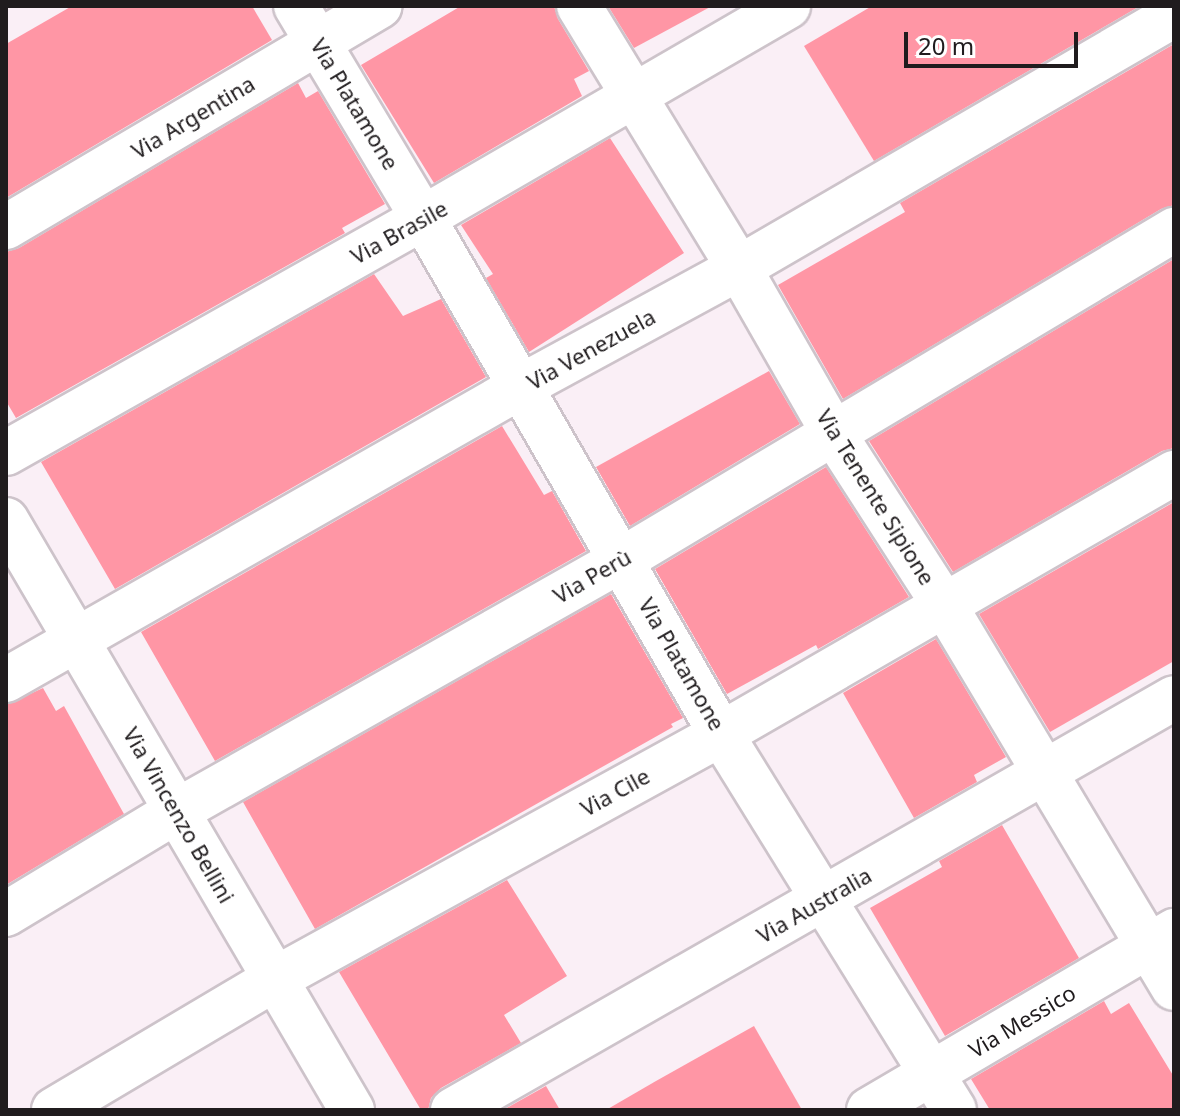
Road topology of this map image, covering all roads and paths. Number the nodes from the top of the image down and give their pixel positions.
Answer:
1 (296, 6) edge
2 (379, 6) edge
3 (579, 6) edge
4 (788, 6) edge
5 (1174, 15) edge
6 (319, 42) junction
7 (635, 97) junction
8 (423, 218) junction
9 (6, 227) edge
10 (1174, 230) edge
11 (739, 268) junction
12 (520, 387) junction
13 (834, 434) junction
14 (6, 453) edge
15 (1174, 473) edge
16 (6, 520) edge
17 (623, 559) junction
18 (945, 606) junction
19 (76, 639) junction
20 (6, 680) edge
21 (1174, 698) edge
22 (721, 734) junction
23 (1042, 772) junction
24 (177, 811) junction
25 (825, 899) junction
26 (6, 914) edge
27 (1160, 939) edge
28 (275, 979) junction
29 (1174, 988) edge
30 (943, 1092) edge
31 (54, 1110) edge
32 (352, 1110) edge
33 (453, 1110) edge
34 (869, 1110) edge

1 - 6 street, Via Platamone
2 - 6 street, Via Argentina
3 - 7 street, Via Tenente Sipione
4 - 7 street, Via Brasile
5 - 11 street, Via Venezuela
6 - 8 street, Via Platamone
6 - 9 street, Via Argentina
7 - 8 street, Via Brasile
7 - 11 street, Via Tenente Sipione
8 - 12 street, Via Platamone
8 - 14 street, Via Brasile
10 - 13 street, Via Perù
11 - 12 street, Via Venezuela
11 - 13 street, Via Tenente Sipione
12 - 17 street, Via Platamone
12 - 19 street, Via Venezuela
13 - 17 street, Via Perù
13 - 18 street, Via Tenente Sipione
15 - 18 street, Via Cile
16 - 19 street, Via Vincenzo Bellini
17 - 22 street, Via Platamone
17 - 24 street, Via Perù
18 - 22 street, Via Cile
18 - 23 street, Via Tenente Sipione
19 - 20 street, Via Venezuela
19 - 24 street, Via Vincenzo Bellini
21 - 23 street, Via Australia
22 - 25 street, Via Platamone
22 - 28 street, Via Cile
23 - 25 street, Via Australia
23 - 27 street, Via Tenente Sipione
24 - 26 street, Via Perù
24 - 28 street, Via Vincenzo Bellini
25 - 30 street, Via Platamone
25 - 33 street, Via Australia
27 - 29 street, Via Tenente Sipione
27 - 30 street, Via Messico
28 - 31 street, Via Cile
28 - 32 street, Via Vincenzo Bellini
30 - 34 street, Via Messico

